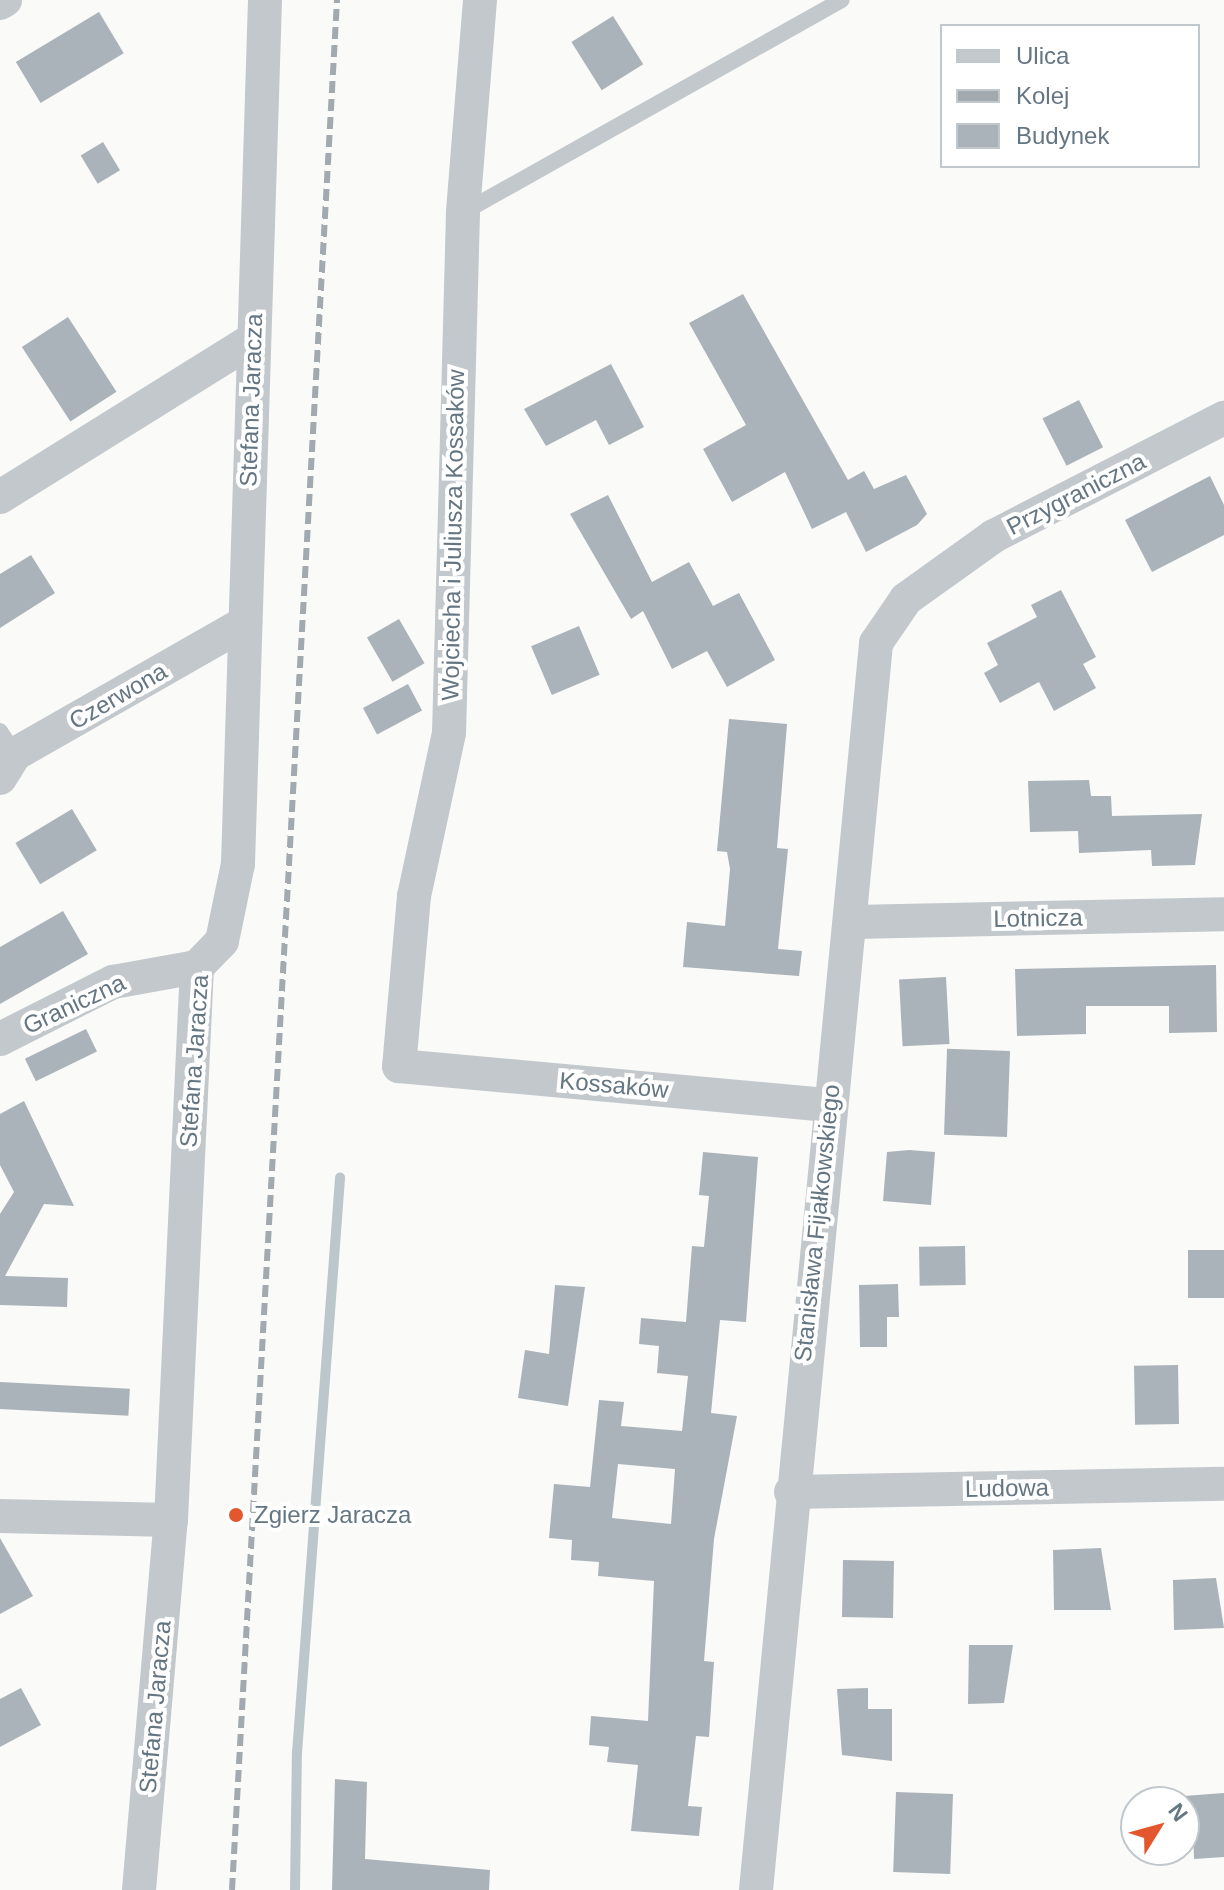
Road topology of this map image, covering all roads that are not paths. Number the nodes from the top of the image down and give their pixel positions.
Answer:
1 (5, 0) edge
2 (265, 0) edge
3 (480, 0) edge
4 (842, 0) edge
5 (0, 3) edge
6 (463, 213) junction
7 (252, 340) junction
8 (1224, 418) edge
9 (0, 497) edge
10 (931, 577) joint
11 (245, 623) junction
12 (5, 755) edge
13 (1224, 914) edge
14 (853, 922) junction
15 (197, 967) junction
16 (0, 1039) edge
17 (399, 1066) joint
18 (828, 1105) junction
19 (1224, 1484) edge
20 (791, 1492) junction
21 (0, 1516) edge
22 (171, 1520) junction
23 (139, 1890) edge
24 (756, 1890) edge

1 - 5 street
2 - 7 street, Stefana Jaracza
3 - 6 street, Wojciecha i Juliusza Kossaków
4 - 6 lane
6 - 17 street, Wojciecha i Juliusza Kossaków
7 - 9 street
7 - 11 street, Stefana Jaracza
8 - 10 street, Przygraniczna
10 - 14 street, Stanisława Fijałkowskiego
11 - 12 street, Czerwona
11 - 15 street, Stefana Jaracza
13 - 14 street, Lotnicza
14 - 18 street, Stanisława Fijałkowskiego
15 - 16 street, Graniczna
15 - 22 street, Stefana Jaracza
17 - 18 street, Kossaków
18 - 20 street, Stanisława Fijałkowskiego
19 - 20 street, Ludowa
20 - 24 street, Stanisława Fijałkowskiego
21 - 22 street
22 - 23 street, Stefana Jaracza

